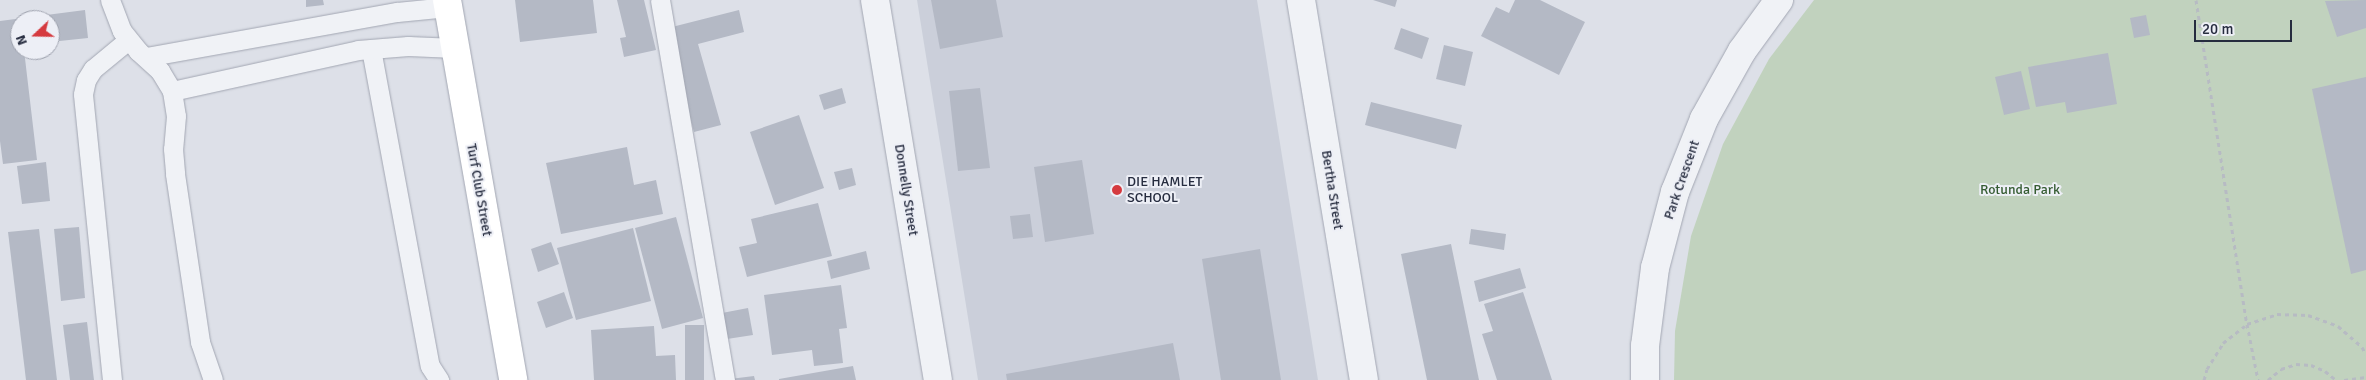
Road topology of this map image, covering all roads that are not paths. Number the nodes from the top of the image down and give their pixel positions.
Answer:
1 (110, 0) edge
2 (387, 0) edge
3 (660, 0) edge
4 (875, 0) edge
5 (1301, 0) edge
6 (1779, 0) edge
7 (447, 4) edge
8 (368, 18) junction
9 (128, 40) junction
10 (455, 48) junction
11 (371, 49) junction
12 (146, 57) junction
13 (172, 91) junction
14 (112, 380) edge
15 (213, 380) edge
16 (438, 380) edge
17 (513, 380) edge
18 (725, 380) edge
19 (938, 380) edge
20 (1364, 380) edge
21 (1645, 380) edge

1 - 9 lane
2 - 8 lane
3 - 18 lane
4 - 19 street, Donnelly Street
5 - 20 street, Bertha Street
6 - 21 street, Park Crescent
7 - 8 lane
7 - 10 main road, Turf Club Street
8 - 12 lane
9 - 12 lane
9 - 14 lane
10 - 11 lane
10 - 17 main road, Turf Club Street
11 - 13 lane
11 - 16 lane
12 - 13 lane
13 - 15 lane

